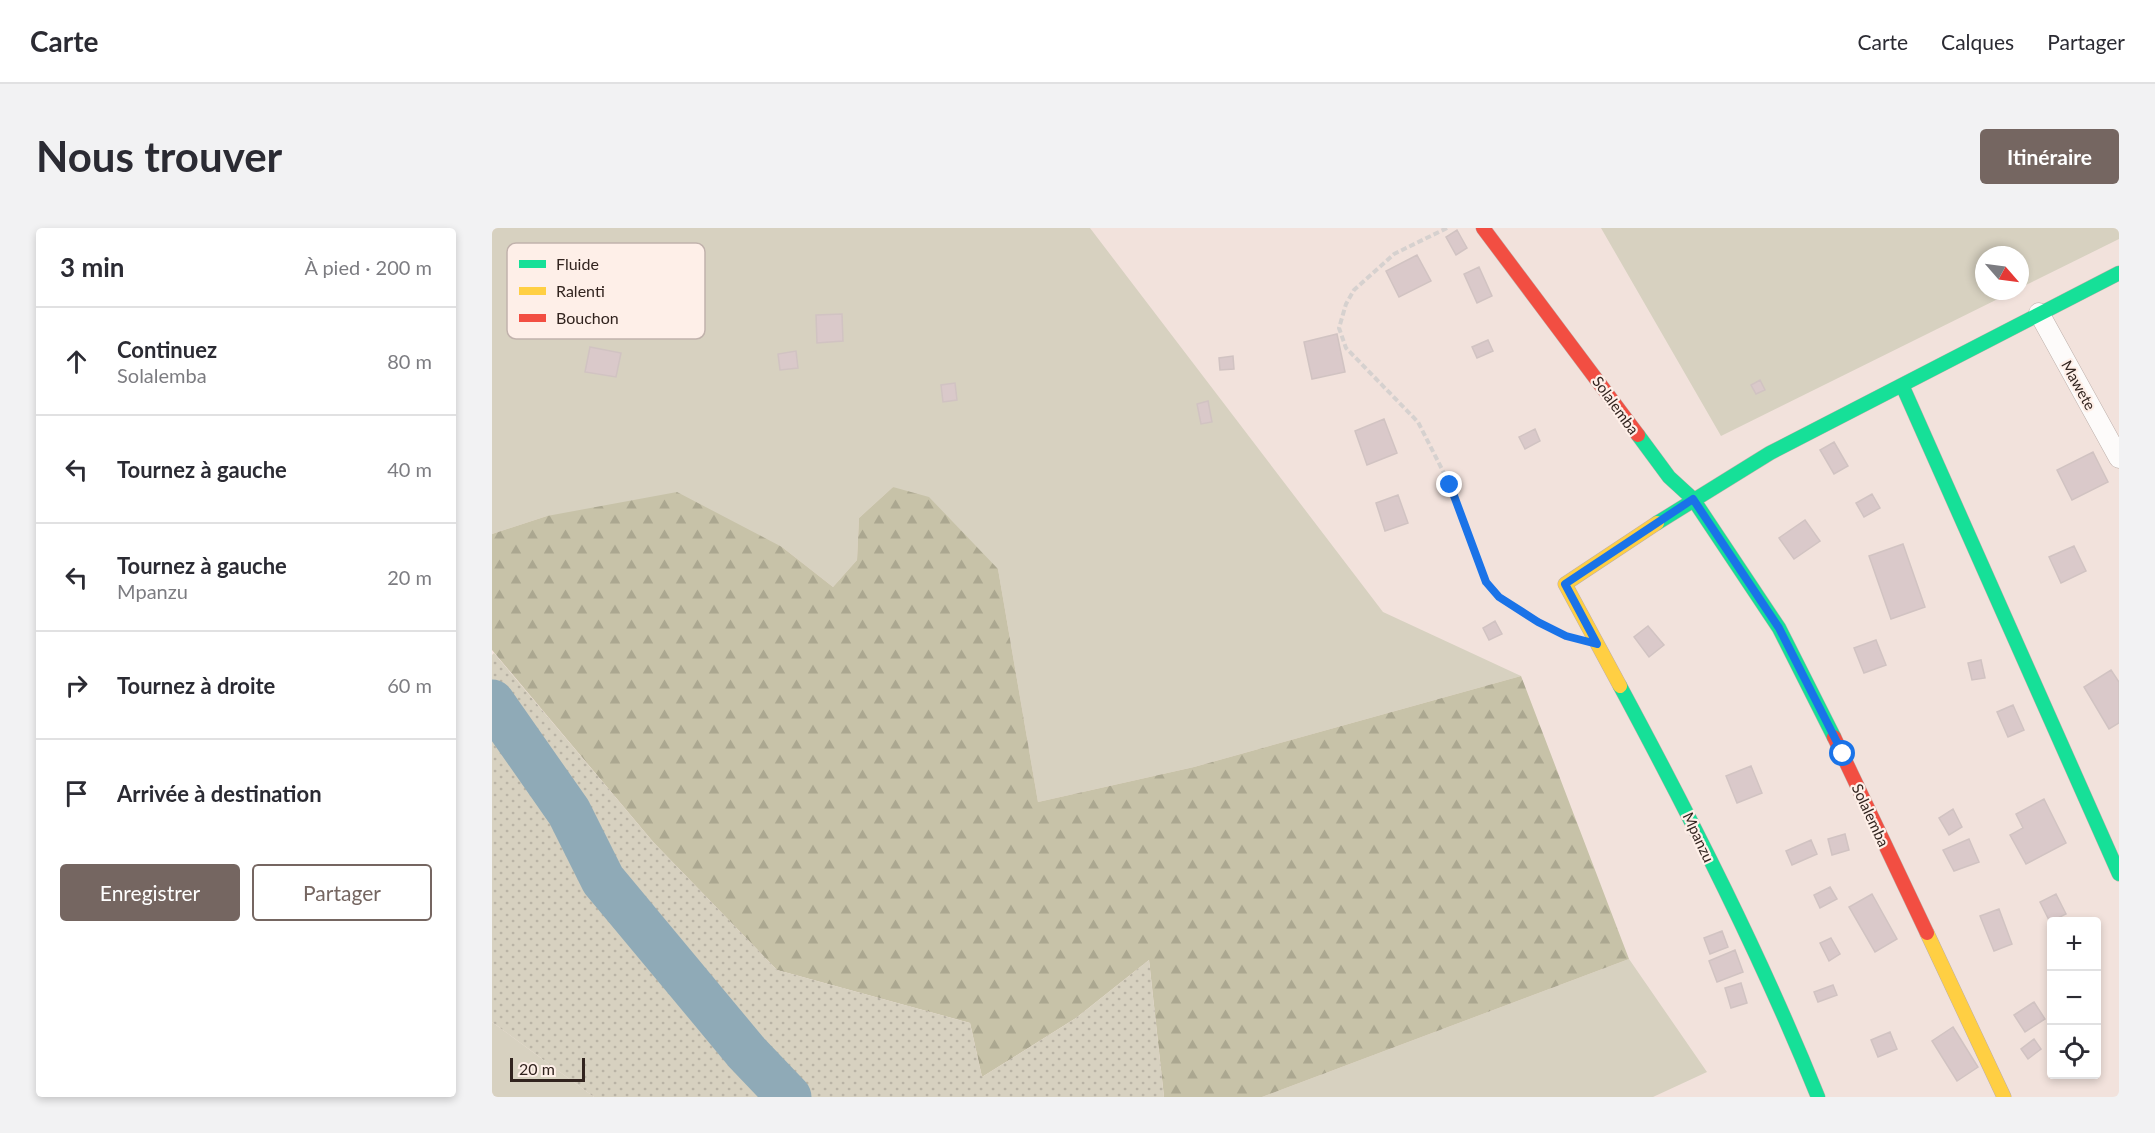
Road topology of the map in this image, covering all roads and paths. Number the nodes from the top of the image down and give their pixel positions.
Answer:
1 (1447, 228) edge
2 (1483, 228) edge
3 (2119, 273) edge
4 (2039, 313) junction
5 (1902, 385) junction
6 (2119, 458) edge
7 (1693, 499) junction
8 (1597, 644) junction
9 (2119, 874) edge
10 (1818, 1097) edge
11 (2004, 1097) edge

1 - 8 path
2 - 7 street, Solalemba
3 - 4 street
4 - 5 street
4 - 6 street, Mawete
5 - 7 street
5 - 9 street
7 - 8 street, Mpanzu
7 - 11 street, Solalemba
8 - 10 street, Mpanzu

